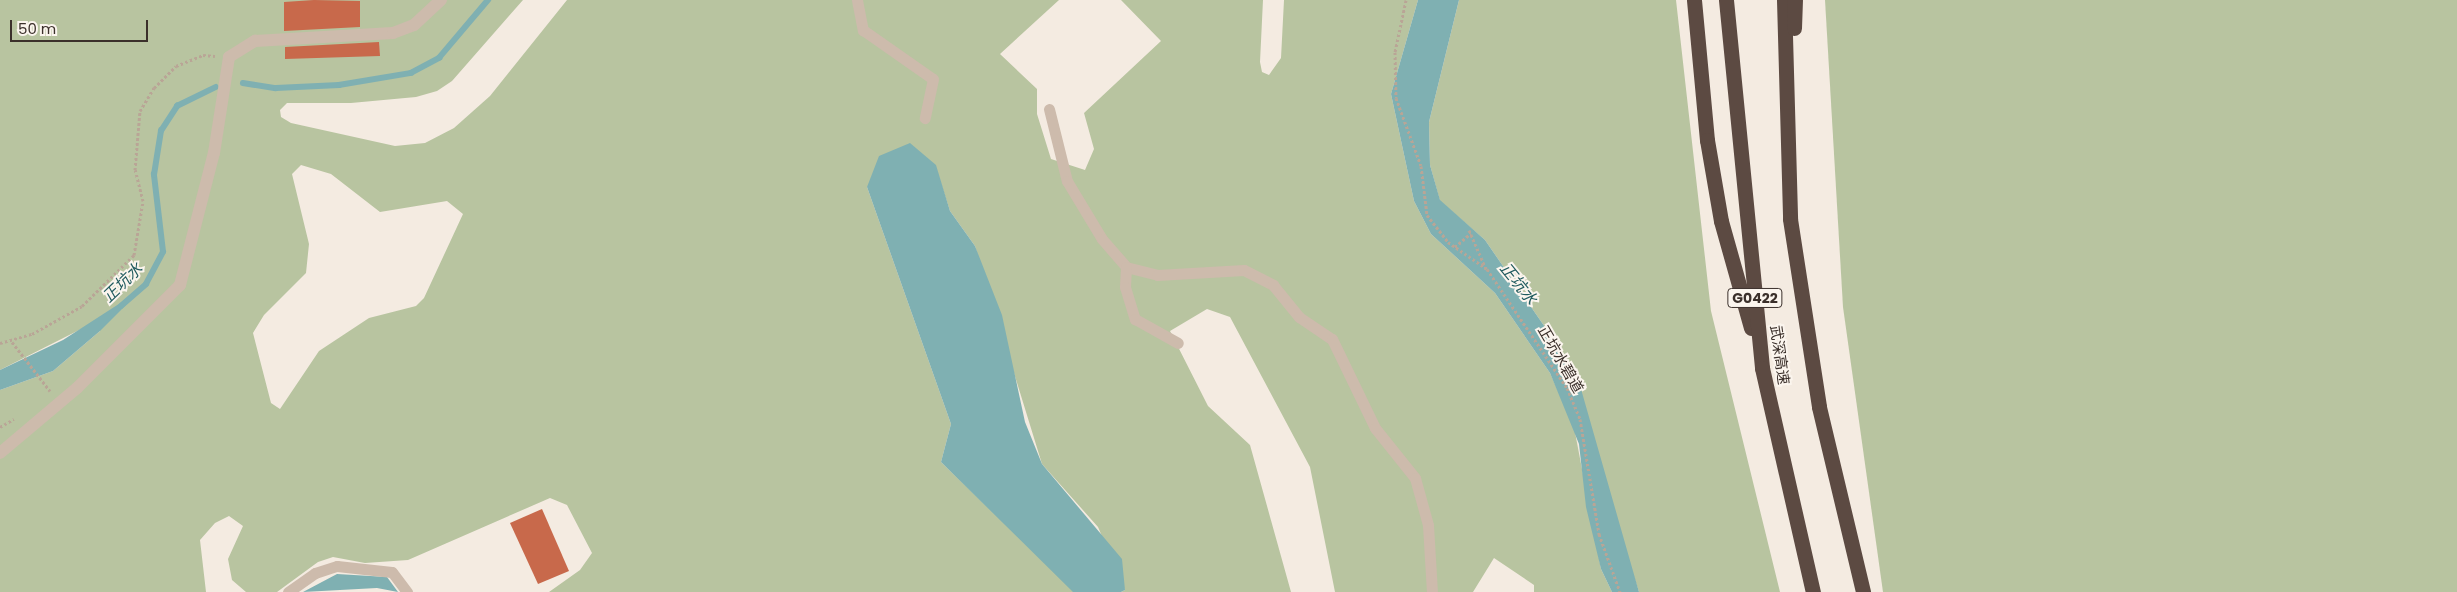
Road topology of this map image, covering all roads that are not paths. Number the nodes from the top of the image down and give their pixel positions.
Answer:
1 (442, 0) edge
2 (857, 0) edge
3 (1694, 0) edge
4 (1726, 0) edge
5 (1784, 0) edge
6 (1795, 0) edge
7 (1049, 109) dead end
8 (925, 118) dead end
9 (1790, 219) junction
10 (1126, 267) junction
11 (1178, 343) dead end
12 (1762, 368) junction
13 (0, 453) edge
14 (288, 592) edge
15 (407, 592) edge
16 (1432, 592) edge
17 (1813, 592) edge
18 (1863, 592) edge

1 - 13 street
2 - 8 lane
3 - 12 highway
4 - 12 highway, 武深高速 / G0422
5 - 9 highway, 武深高速 / G0422
6 - 9 highway
7 - 10 lane
9 - 18 highway, 武深高速 / G0422
10 - 11 lane
10 - 16 lane
12 - 17 highway, 武深高速 / G0422
14 - 15 lane

